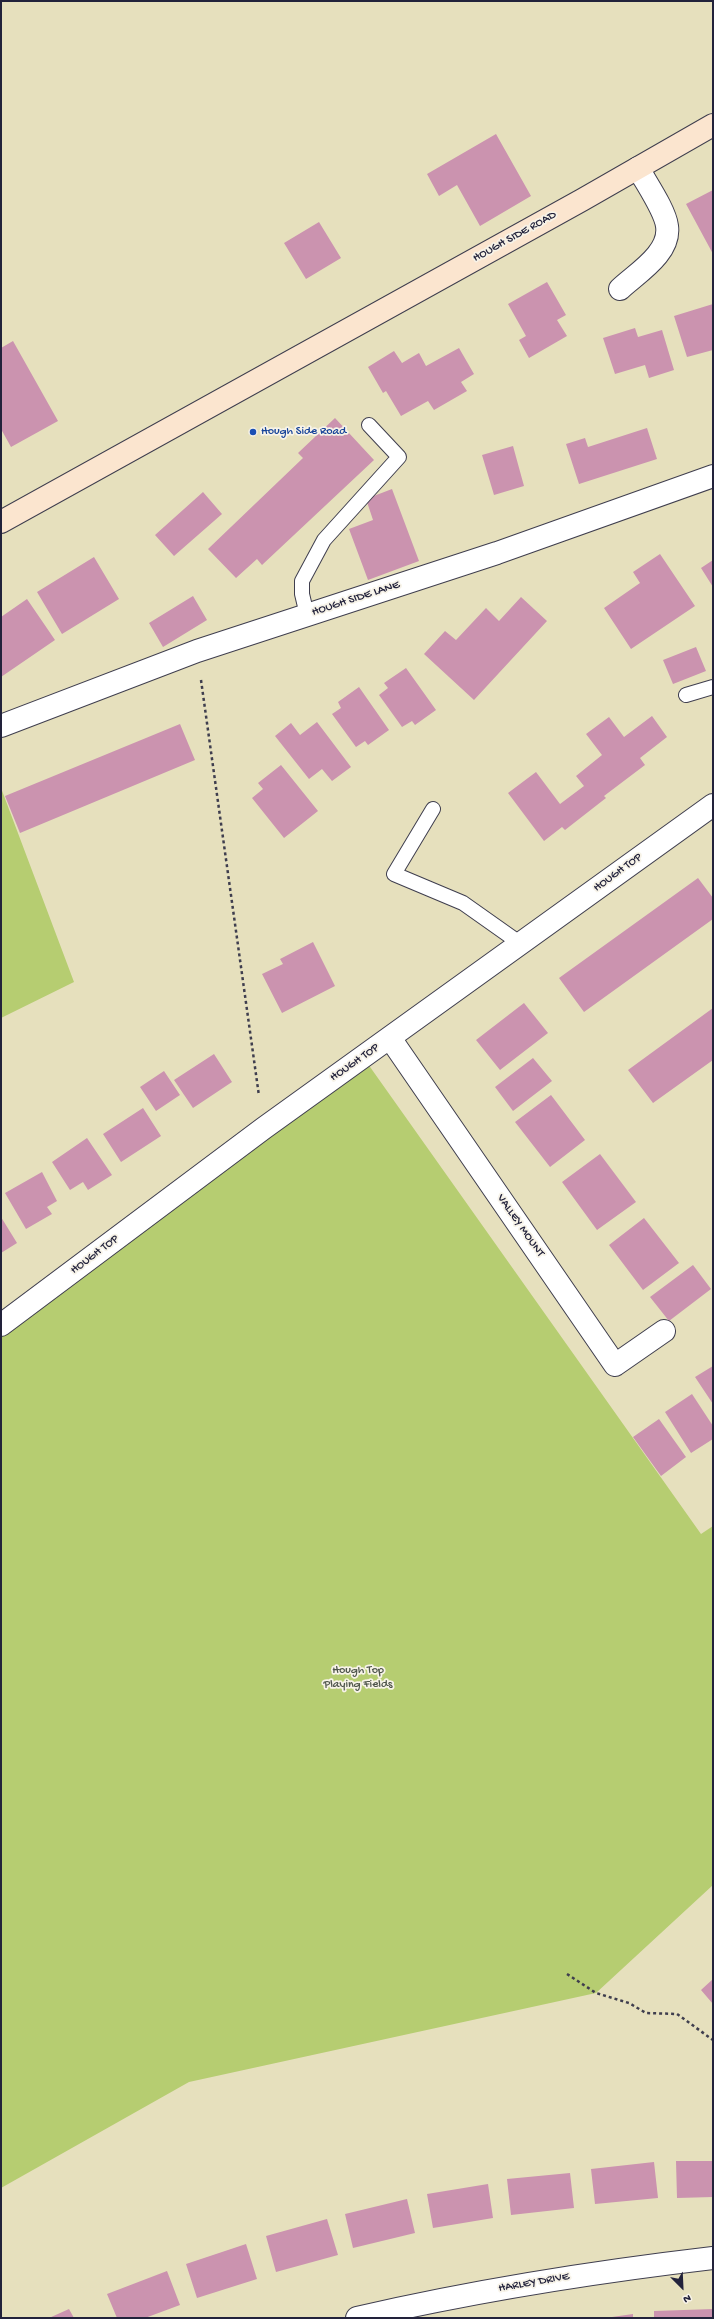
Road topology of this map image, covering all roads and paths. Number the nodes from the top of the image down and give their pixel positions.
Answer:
1 (713, 125) edge
2 (638, 168) junction
3 (620, 289) dead end
4 (369, 425) dead end
5 (713, 476) edge
6 (1, 522) edge
7 (307, 615) junction
8 (197, 651) junction
9 (713, 687) edge
10 (686, 696) dead end
11 (1, 726) edge
12 (713, 805) edge
13 (433, 809) dead end
14 (521, 944) junction
15 (390, 1038) junction
16 (264, 1128) junction
17 (1, 1325) edge
18 (664, 1331) dead end
19 (567, 1974) dead end
20 (713, 2040) edge
21 (713, 2258) edge
22 (357, 2318) edge

1 - 2 main road, HOUGH SIDE ROAD
2 - 3 street
2 - 6 main road, HOUGH SIDE ROAD
4 - 7 lane
5 - 7 street, HOUGH SIDE LANE
7 - 8 street, HOUGH SIDE LANE
8 - 11 street, HOUGH SIDE LANE
8 - 16 path
9 - 10 lane
12 - 14 street, HOUGH TOP
13 - 14 lane
14 - 15 street, HOUGH TOP
15 - 16 street, HOUGH TOP
15 - 18 street, VALLEY MOUNT
16 - 17 street, HOUGH TOP
19 - 20 path
21 - 22 street, HARLEY DRIVE

